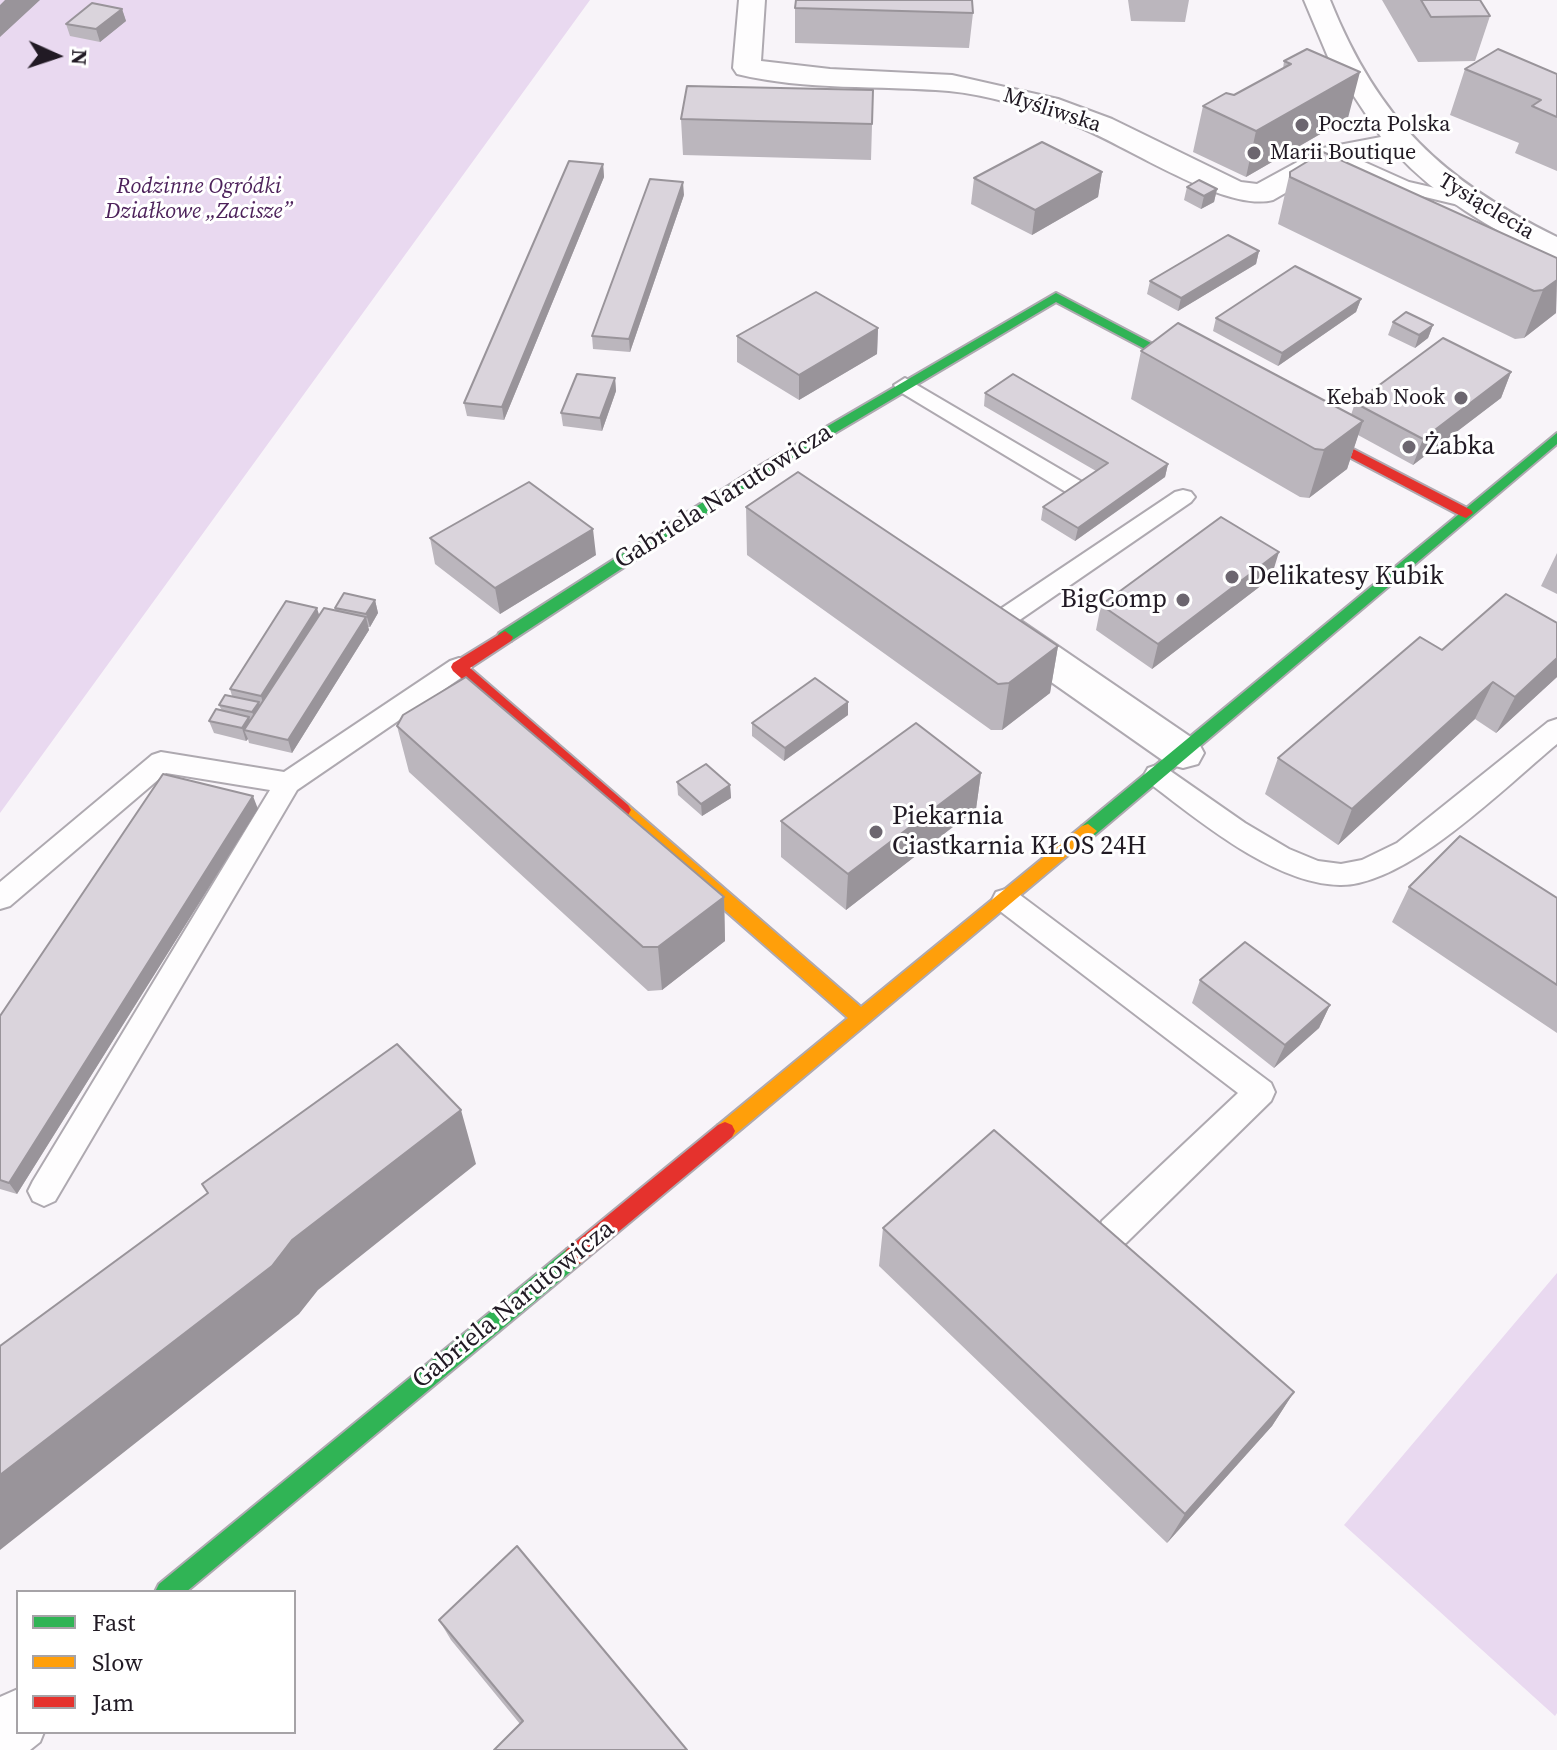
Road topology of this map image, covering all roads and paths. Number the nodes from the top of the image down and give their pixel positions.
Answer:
1 (752, 0) edge
2 (1317, 0) edge
3 (1401, 142) junction
4 (1333, 154) junction
5 (1467, 201) junction
6 (1557, 249) edge
7 (1213, 379) edge
8 (905, 385) junction
9 (1289, 419) edge
10 (1557, 437) edge
11 (766, 468) junction
12 (1074, 487) edge
13 (804, 494) edge
14 (1183, 497) dead end
15 (1466, 513) junction
16 (984, 615) joint
17 (459, 667) junction
18 (1557, 729) edge
19 (1170, 764) junction
20 (288, 783) junction
21 (0, 898) edge
22 (1006, 900) junction
23 (862, 1019) junction
24 (44, 1191) dead end
25 (1114, 1232) edge
26 (169, 1590) edge
27 (16, 1722) edge
28 (0, 1736) edge

1 - 4 street, Myśliwska
2 - 3 street, Tysiąclecia
3 - 4 street, Myśliwska
3 - 5 street, Tysiąclecia
4 - 5 lane
5 - 6 street, Tysiąclecia
7 - 8 street, Gabriela Narutowicza
8 - 11 street, Gabriela Narutowicza
8 - 12 lane
9 - 15 street
10 - 15 street, Gabriela Narutowicza
11 - 13 street
11 - 17 street, Gabriela Narutowicza
14 - 16 lane
15 - 19 street, Gabriela Narutowicza
16 - 19 street
17 - 20 lane
17 - 23 street
18 - 19 lane
19 - 22 street, Gabriela Narutowicza
20 - 21 lane
20 - 24 lane
22 - 23 street, Gabriela Narutowicza
22 - 25 lane
23 - 26 street, Gabriela Narutowicza
27 - 28 street

